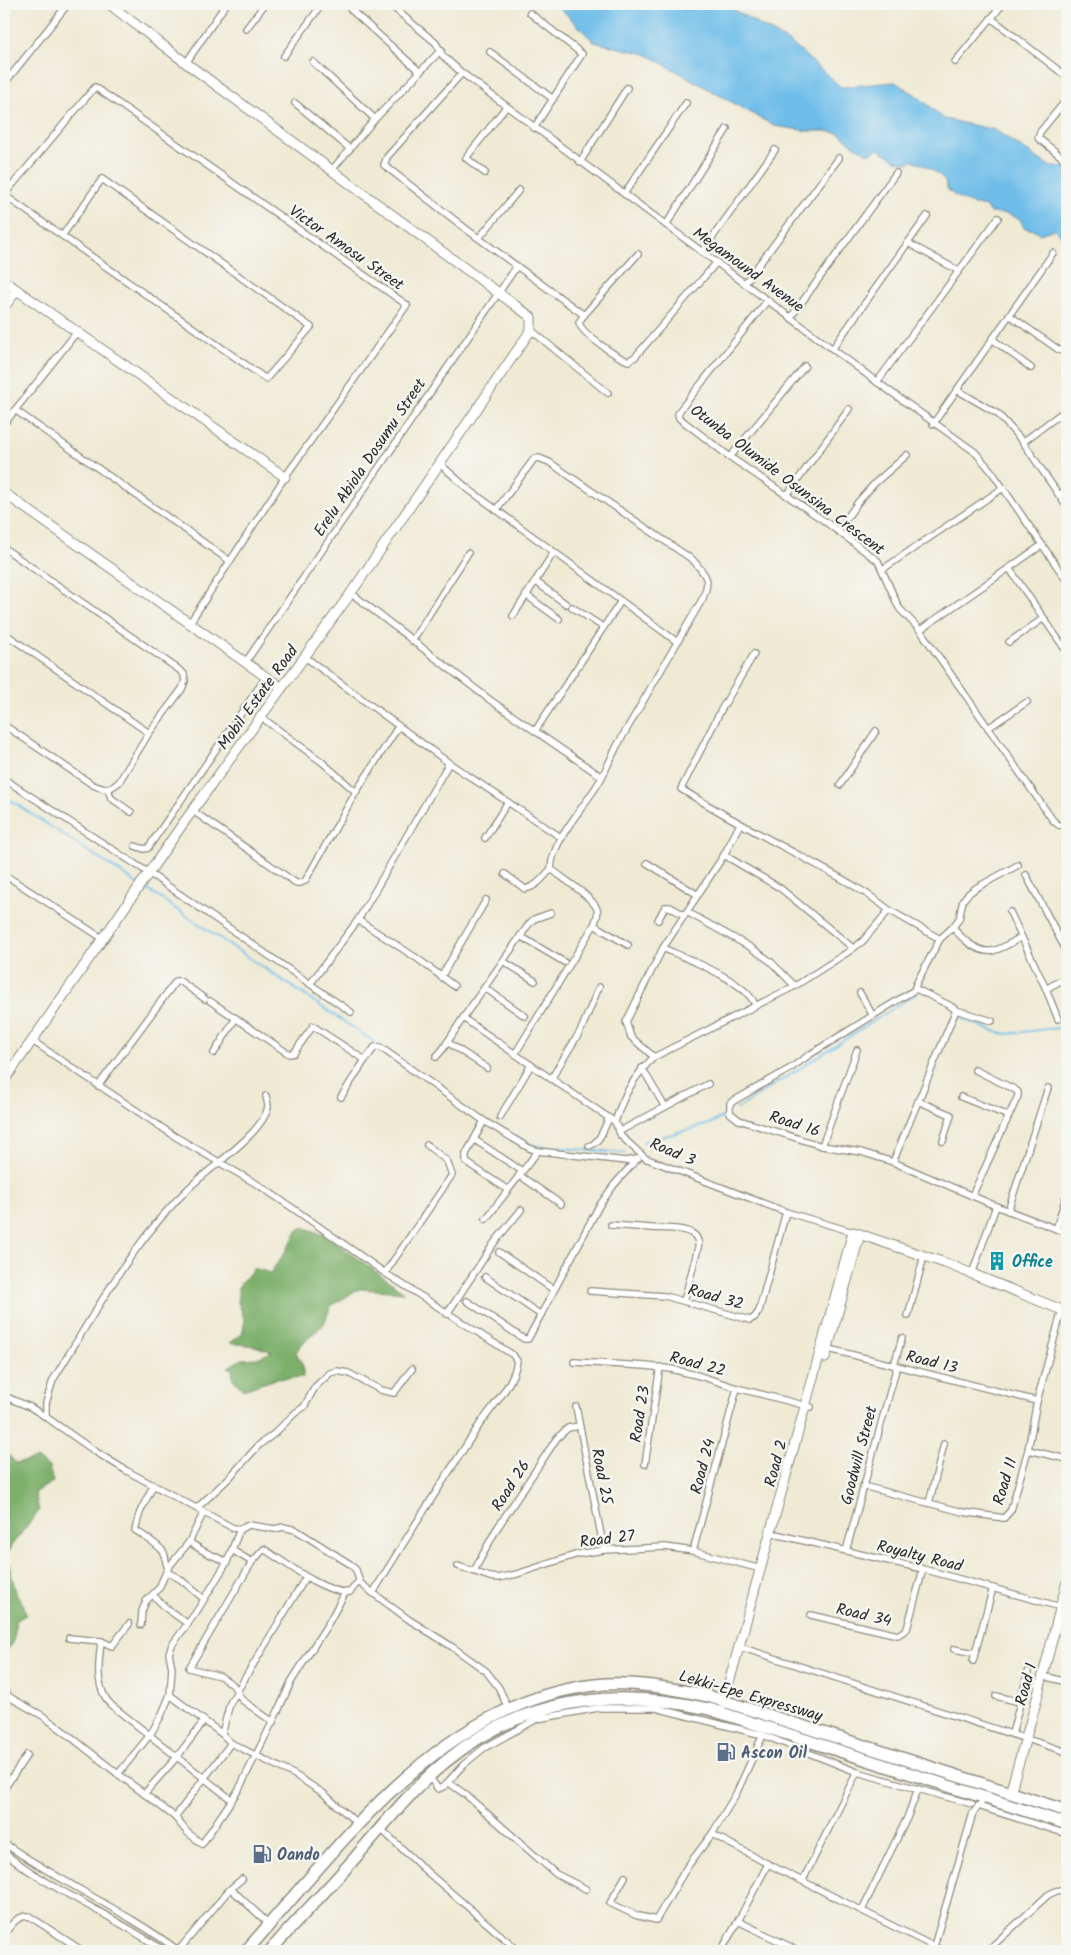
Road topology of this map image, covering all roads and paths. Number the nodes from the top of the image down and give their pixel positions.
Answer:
1 (68, 4) edge
2 (109, 4) edge
3 (226, 4) edge
4 (265, 4) edge
5 (322, 4) edge
6 (389, 4) edge
7 (1004, 4) edge
8 (350, 9) dead end
9 (530, 13) dead end
10 (991, 18) junction
11 (246, 29) dead end
12 (441, 50) junction
13 (490, 52) dead end
14 (284, 56) dead end
15 (313, 62) dead end
16 (955, 62) dead end
17 (186, 64) junction
18 (419, 71) junction
19 (462, 73) junction
20 (1067, 77) edge
21 (4, 84) edge
22 (627, 88) dead end
23 (553, 99) junction
24 (1067, 99) edge
25 (686, 103) dead end
26 (295, 104) dead end
27 (506, 107) junction
28 (375, 119) junction
29 (534, 128) junction
30 (727, 129) dead end
31 (350, 149) junction
32 (775, 150) dead end
33 (840, 158) dead end
34 (1067, 161) edge
35 (580, 162) junction
36 (332, 171) junction
37 (485, 172) dead end
38 (896, 173) dead end
39 (519, 190) dead end
40 (624, 194) junction
41 (4, 195) edge
42 (927, 216) dead end
43 (998, 218) dead end
44 (666, 225) junction
45 (62, 236) junction
46 (479, 238) junction
47 (908, 243) junction
48 (702, 252) junction
49 (1053, 253) dead end
50 (638, 254) dead end
51 (716, 262) junction
52 (517, 266) junction
53 (959, 272) junction
54 (4, 281) edge
55 (745, 283) junction
56 (17, 290) junction
57 (497, 294) junction
58 (768, 300) junction
59 (4, 307) edge
60 (584, 315) junction
61 (1009, 315) junction
62 (791, 317) junction
63 (531, 330) junction
64 (77, 332) junction
65 (992, 339) junction
66 (833, 348) junction
67 (1067, 348) edge
68 (805, 366) dead end
69 (1031, 368) dead end
70 (877, 382) junction
71 (957, 390) junction
72 (608, 393) dead end
73 (850, 409) dead end
74 (1067, 409) edge
75 (15, 410) junction
76 (4, 424) edge
77 (934, 424) junction
78 (1023, 442) junction
79 (907, 455) dead end
80 (730, 457) junction
81 (440, 464) junction
82 (285, 476) junction
83 (1003, 488) junction
84 (1067, 489) edge
85 (4, 493) edge
86 (786, 495) junction
87 (1059, 495) junction
88 (1067, 507) edge
89 (496, 510) junction
90 (838, 530) junction
91 (1042, 545) junction
92 (4, 548) edge
93 (554, 552) junction
94 (468, 553) dead end
95 (230, 561) junction
96 (1009, 568) junction
97 (883, 569) junction
98 (535, 581) junction
99 (1067, 581) edge
100 (350, 594) junction
101 (526, 595) junction
102 (621, 601) junction
103 (513, 616) dead end
104 (1044, 618) junction
105 (559, 619) dead end
106 (190, 624) junction
107 (602, 627) junction
108 (920, 630) junction
109 (4, 633) edge
110 (676, 641) junction
111 (412, 642) junction
112 (1010, 642) dead end
113 (1067, 652) edge
114 (754, 654) dead end
115 (305, 657) junction
116 (245, 663) junction
117 (266, 677) junction
118 (282, 688) junction
119 (1027, 702) dead end
120 (261, 717) junction
121 (4, 725) edge
122 (398, 727) junction
123 (988, 728) junction
124 (535, 731) junction
125 (876, 731) dead end
126 (149, 734) junction
127 (449, 763) junction
128 (602, 776) junction
129 (4, 779) edge
130 (840, 785) dead end
131 (108, 789) junction
132 (356, 792) junction
133 (508, 802) junction
134 (192, 811) junction
135 (131, 812) dead end
136 (740, 824) junction
137 (1067, 824) edge
138 (484, 838) dead end
139 (562, 838) junction
140 (134, 846) dead end
141 (724, 855) junction
142 (647, 863) dead end
143 (1018, 865) dead end
144 (551, 869) junction
145 (149, 873) junction
146 (504, 874) dead end
147 (1026, 875) dead end
148 (4, 876) edge
149 (698, 895) junction
150 (486, 900) dead end
151 (890, 910) junction
152 (1010, 912) dead end
153 (551, 913) dead end
154 (685, 914) junction
155 (358, 920) junction
156 (658, 920) dead end
157 (594, 925) junction
158 (953, 927) junction
159 (520, 936) junction
160 (1022, 937) junction
161 (102, 938) junction
162 (940, 939) junction
163 (628, 945) dead end
164 (663, 948) junction
165 (853, 948) junction
166 (1067, 952) edge
167 (503, 961) junction
168 (564, 962) dead end
169 (441, 977) junction
170 (1067, 977) edge
171 (535, 981) dead end
172 (310, 984) junction
173 (454, 986) dead end
174 (795, 986) junction
175 (599, 987) dead end
176 (485, 988) junction
177 (1046, 988) junction
178 (916, 989) junction
179 (860, 993) dead end
180 (754, 1005) junction
181 (956, 1010) junction
182 (351, 1012) dead end
183 (525, 1016) dead end
184 (873, 1016) junction
185 (236, 1018) junction
186 (464, 1018) junction
187 (1058, 1019) dead end
188 (992, 1021) dead end
189 (31, 1040) junction
190 (447, 1042) junction
191 (857, 1050) dead end
192 (214, 1053) dead end
193 (515, 1054) junction
194 (436, 1056) dead end
195 (654, 1057) junction
196 (365, 1060) junction
197 (531, 1066) junction
198 (487, 1068) dead end
199 (642, 1068) junction
200 (975, 1070) dead end
201 (551, 1079) junction
202 (4, 1081) edge
203 (708, 1084) dead end
204 (98, 1086) junction
205 (1048, 1088) dead end
206 (266, 1096) dead end
207 (961, 1096) dead end
208 (341, 1097) dead end
209 (918, 1101) junction
210 (665, 1107) junction
211 (1009, 1116) junction
212 (500, 1117) dead end
213 (609, 1118) junction
214 (484, 1121) junction
215 (615, 1122) junction
216 (620, 1131) junction
217 (475, 1140) junction
218 (943, 1140) dead end
219 (427, 1145) dead end
220 (589, 1146) dead end
221 (822, 1146) junction
222 (538, 1151) junction
223 (645, 1158) junction
224 (637, 1159) junction
225 (893, 1162) junction
226 (220, 1163) junction
227 (521, 1173) junction
228 (508, 1190) junction
229 (1067, 1194) edge
230 (972, 1196) junction
231 (561, 1204) dead end
232 (996, 1206) junction
233 (521, 1210) dead end
234 (1008, 1211) junction
235 (786, 1212) junction
236 (486, 1219) dead end
237 (611, 1225) dead end
238 (1056, 1229) junction
239 (856, 1233) junction
240 (1067, 1233) edge
241 (499, 1252) dead end
242 (924, 1256) junction
243 (385, 1273) junction
244 (972, 1274) junction
245 (485, 1277) dead end
246 (554, 1290) junction
247 (590, 1291) dead end
248 (467, 1301) dead end
249 (684, 1301) junction
250 (1064, 1311) edge
251 (447, 1314) junction
252 (541, 1315) junction
253 (908, 1316) dead end
254 (902, 1338) dead end
255 (824, 1348) junction
256 (574, 1362) dead end
257 (895, 1366) junction
258 (660, 1367) junction
259 (412, 1369) dead end
260 (737, 1388) junction
261 (4, 1396) edge
262 (1037, 1401) junction
263 (809, 1406) junction
264 (576, 1407) dead end
265 (46, 1418) junction
266 (579, 1426) junction
267 (944, 1444) dead end
268 (1028, 1450) junction
269 (1067, 1459) edge
270 (645, 1464) dead end
271 (153, 1486) junction
272 (863, 1486) junction
273 (929, 1503) junction
274 (196, 1508) junction
275 (204, 1512) junction
276 (240, 1529) junction
277 (774, 1534) junction
278 (189, 1542) junction
279 (232, 1550) junction
280 (604, 1550) junction
281 (693, 1551) junction
282 (846, 1551) junction
283 (227, 1562) junction
284 (252, 1562) junction
285 (458, 1566) dead end
286 (761, 1569) junction
287 (923, 1569) junction
288 (168, 1570) junction
289 (474, 1571) junction
290 (306, 1577) junction
291 (359, 1581) junction
292 (1067, 1582) edge
293 (993, 1588) junction
294 (373, 1592) junction
295 (344, 1593) junction
296 (153, 1594) junction
297 (204, 1599) junction
298 (1061, 1607) junction
299 (811, 1615) dead end
300 (129, 1624) dead end
301 (188, 1624) junction
302 (140, 1625) dead end
303 (69, 1638) dead end
304 (101, 1641) junction
305 (742, 1648) junction
306 (954, 1649) dead end
307 (975, 1653) junction
308 (974, 1661) dead end
309 (1028, 1672) dead end
310 (1043, 1676) junction
311 (1067, 1682) edge
312 (238, 1691) junction
313 (5, 1692) edge
314 (170, 1695) junction
315 (996, 1696) dead end
316 (727, 1702) junction
317 (1020, 1702) junction
318 (508, 1708) junction
319 (204, 1721) junction
320 (273, 1722) junction
321 (222, 1734) junction
322 (1012, 1734) junction
323 (150, 1735) junction
324 (763, 1735) junction
325 (1026, 1739) junction
326 (231, 1743) junction
327 (1067, 1752) edge
328 (27, 1755) dead end
329 (257, 1756) junction
330 (177, 1757) junction
331 (857, 1772) junction
332 (118, 1774) junction
333 (429, 1776) junction
334 (406, 1778) junction
335 (205, 1780) junction
336 (448, 1782) junction
337 (4, 1788) edge
338 (417, 1788) junction
339 (918, 1789) junction
340 (1010, 1793) junction
341 (144, 1794) junction
342 (232, 1800) junction
343 (977, 1800) junction
344 (1067, 1811) edge
345 (175, 1817) junction
346 (358, 1824) junction
347 (1067, 1824) edge
348 (381, 1828) junction
349 (712, 1834) junction
350 (1067, 1834) edge
351 (4, 1843) edge
352 (4, 1853) edge
353 (768, 1864) junction
354 (625, 1877) dead end
355 (242, 1879) dead end
356 (803, 1880) junction
357 (231, 1888) junction
358 (586, 1889) dead end
359 (1067, 1889) edge
360 (86, 1894) junction
361 (80, 1901) junction
362 (862, 1910) junction
363 (738, 1921) junction
364 (270, 1925) junction
365 (4, 1934) edge
366 (934, 1946) junction
367 (79, 1950) edge
368 (164, 1951) edge
369 (179, 1951) edge
370 (246, 1951) edge
371 (270, 1951) edge
372 (519, 1951) edge
373 (721, 1951) edge
374 (799, 1951) edge
375 (942, 1951) edge
376 (987, 1951) edge

1 - 21 street
2 - 17 street
3 - 17 street
4 - 11 street
5 - 14 street
6 - 12 street, Megamound Avenue
7 - 10 street
8 - 18 street
9 - 23 street
10 - 16 street
10 - 20 street
12 - 18 street
12 - 19 street, Megamound Avenue
13 - 23 street
15 - 28 street
17 - 36 street
18 - 28 street
19 - 27 street, Megamound Avenue
19 - 46 street
22 - 35 street
23 - 29 street
24 - 34 street
25 - 40 street
26 - 31 street
27 - 29 street, Megamound Avenue
27 - 37 street
28 - 31 street
29 - 35 street, Megamound Avenue
30 - 44 street
31 - 36 street
32 - 48 street
33 - 55 street
35 - 40 street, Megamound Avenue
36 - 57 street
38 - 62 street
39 - 46 street
40 - 44 street, Megamound Avenue
41 - 45 street
41 - 82 street, Victor Amosu Street
42 - 47 street
43 - 53 street
44 - 48 street, Megamound Avenue
45 - 45 street
46 - 52 street
47 - 53 street
47 - 66 street
48 - 51 street, Megamound Avenue
49 - 61 street
50 - 60 street
51 - 55 street, Megamound Avenue
51 - 60 street
52 - 57 street, Erelu Abiola Dosumu Street
52 - 60 street
53 - 70 street
54 - 56 street
55 - 58 street, Megamound Avenue
56 - 59 street
56 - 64 street
57 - 63 street
57 - 116 street, Erelu Abiola Dosumu Street
58 - 62 street, Megamound Avenue
58 - 80 street, Otunba Olumide Osunsina Crescent
61 - 65 street
61 - 67 street
62 - 66 street, Megamound Avenue
63 - 72 street
63 - 81 street, Mobil Estate Road
64 - 75 street
64 - 82 street
65 - 69 street
65 - 71 street
66 - 70 street, Megamound Avenue
68 - 80 street
70 - 77 street, Megamound Avenue
71 - 77 street
71 - 78 street
73 - 86 street
74 - 78 street
75 - 76 street
75 - 95 street
77 - 83 street, Megamound Avenue
78 - 87 street
79 - 90 street
80 - 86 street, Otunba Olumide Osunsina Crescent
81 - 89 street
81 - 100 street, Mobil Estate Road
82 - 95 street, Victor Amosu Street
83 - 91 street, Megamound Avenue
83 - 97 street
84 - 87 street
85 - 106 street
86 - 90 street, Otunba Olumide Osunsina Crescent
87 - 88 street
89 - 93 street
89 - 110 street
90 - 97 street, Otunba Olumide Osunsina Crescent
91 - 96 street
91 - 99 street, Megamound Avenue
92 - 126 street
93 - 98 street
93 - 102 street
94 - 111 street
95 - 106 street, Victor Amosu Street
96 - 104 street
96 - 108 street
97 - 108 street, Otunba Olumide Osunsina Crescent
98 - 101 street
98 - 107 street
100 - 111 street
100 - 115 street, Mobil Estate Road
101 - 103 street
101 - 105 street
102 - 107 street
102 - 110 street
104 - 112 street
104 - 113 street
106 - 116 street
107 - 124 street
108 - 123 street, Otunba Olumide Osunsina Crescent
109 - 126 street
110 - 128 street
111 - 124 street
114 - 136 street
115 - 118 street, Mobil Estate Road
115 - 122 street
116 - 117 street
117 - 118 street
117 - 140 street
118 - 120 street, Mobil Estate Road
119 - 123 street
120 - 132 street
120 - 134 street, Mobil Estate Road
121 - 131 street
122 - 127 street
122 - 132 street
123 - 137 street, Otunba Olumide Osunsina Crescent
124 - 128 street
125 - 130 street
126 - 131 street
127 - 133 street
127 - 155 street
128 - 139 street
129 - 145 street
131 - 135 street
132 - 134 street
133 - 138 street
133 - 139 street
134 - 145 street, Mobil Estate Road
136 - 141 street
136 - 151 street
139 - 144 street
141 - 149 street
141 - 165 street
142 - 149 street
143 - 158 street
144 - 146 street
144 - 157 street
145 - 161 street, Mobil Estate Road
145 - 172 street
147 - 166 street
148 - 161 street
149 - 154 street
150 - 169 street
151 - 162 street
151 - 165 street
152 - 160 street
153 - 159 street
154 - 156 street
154 - 164 street
154 - 174 street
155 - 169 street
155 - 172 street
157 - 163 street
157 - 193 street
158 - 160 street
158 - 162 street
159 - 167 street
159 - 168 street
160 - 177 street
161 - 189 street, Mobil Estate Road
162 - 178 street
164 - 180 street
164 - 195 street
165 - 174 street
167 - 171 street
167 - 176 street
169 - 173 street
170 - 177 street
172 - 182 street
174 - 180 street
175 - 201 street
176 - 183 street
176 - 186 street
177 - 187 street
178 - 181 street
178 - 184 street, Road 16
179 - 184 street
180 - 195 street
181 - 188 street
181 - 209 street
184 - 221 street, Road 16
185 - 192 street
185 - 196 street
185 - 204 street
186 - 190 street
186 - 193 street
189 - 202 street, Mobil Estate Road
189 - 204 street
190 - 194 street
190 - 198 street
191 - 221 street
193 - 197 street
195 - 199 street
196 - 208 street
196 - 214 street
197 - 201 street
197 - 212 street
199 - 210 street
199 - 215 street
200 - 211 street
201 - 213 street
203 - 210 street
204 - 226 street
205 - 234 street
206 - 226 street
207 - 211 street
209 - 218 street
209 - 225 street
210 - 216 street
211 - 230 street
213 - 215 street
213 - 220 street
214 - 217 street
214 - 222 street
215 - 216 street, Road 3
216 - 223 street, Road 3
217 - 227 street
217 - 228 street
219 - 243 street
221 - 225 street, Road 16
222 - 224 street
222 - 227 street
223 - 224 street
223 - 235 street, Road 3
224 - 246 street
225 - 230 street, Road 16
226 - 243 street
226 - 265 street
227 - 228 street
227 - 231 street
228 - 236 street
229 - 238 street
230 - 232 street, Road 16
232 - 234 street, Road 16
232 - 244 street
233 - 251 street
234 - 238 street, Road 16
235 - 239 street, Road 3
235 - 249 street, Road 32
237 - 249 street
238 - 240 street, Road 16
239 - 242 street, Road 3
239 - 255 street, Road 2
241 - 246 street
242 - 244 street, Road 3
242 - 253 street
243 - 251 street
244 - 250 street, Road 3
245 - 252 street
246 - 252 street
247 - 249 street, Road 32
248 - 252 street
250 - 262 street, Road 11
251 - 294 street
254 - 257 street, Goodwill Street
255 - 257 street, Road 13
255 - 263 street, Road 2
256 - 258 street, Road 22
257 - 262 street, Road 13
257 - 272 street, Goodwill Street
258 - 260 street, Road 22
258 - 270 street, Road 23
259 - 274 street
260 - 263 street, Road 22
260 - 281 street, Road 24
261 - 265 street
262 - 268 street, Road 11
263 - 277 street, Road 2
264 - 266 street, Road 25
265 - 271 street
266 - 280 street, Road 25
266 - 289 street, Road 26
267 - 273 street
268 - 269 street
268 - 273 street, Road 11
271 - 274 street
271 - 288 street
272 - 273 street, Road 11
272 - 282 street, Goodwill Street
274 - 275 street
275 - 276 street
275 - 278 street
276 - 279 street
276 - 291 street
277 - 282 street, Royalty Road
277 - 286 street, Road 2
277 - 305 street, Road 2
278 - 283 street
278 - 288 street
279 - 283 street
279 - 284 street
280 - 281 street, Road 27
280 - 289 street, Road 27
281 - 286 street, Road 27
282 - 287 street, Royalty Road
283 - 297 street
284 - 290 street
284 - 312 street
285 - 289 street, Road 27
286 - 305 street, Road 2
287 - 293 street, Royalty Road
287 - 299 street, Road 34
288 - 296 street
288 - 297 street
290 - 295 street
290 - 312 street
291 - 294 street
291 - 295 street
292 - 298 street, Road 1
293 - 298 street, Royalty Road
293 - 307 street
294 - 318 street
295 - 320 street
296 - 301 street
296 - 302 street
297 - 301 street
298 - 310 street, Road 1
300 - 304 street
301 - 314 street
303 - 304 street
304 - 323 street
305 - 316 street, Road 2
305 - 322 street
306 - 307 street
307 - 308 street
309 - 317 street
310 - 311 street
310 - 325 street, Road 1
312 - 320 street
312 - 321 street
313 - 332 street
314 - 319 street
314 - 323 street
315 - 317 street
316 - 318 highway, Lekki-Epe Expressway
316 - 340 highway, Lekki-Epe Expressway
317 - 322 street
318 - 334 highway, Lekki-Epe Expressway
319 - 321 street
319 - 330 street
320 - 329 street
321 - 326 street
322 - 325 street
323 - 330 street
323 - 332 street
324 - 331 street
324 - 336 street
324 - 349 street
325 - 327 street
325 - 340 street, Road 1
326 - 329 street
326 - 335 street
328 - 337 street
329 - 342 street
329 - 346 street
330 - 335 street
330 - 341 street
331 - 339 street
331 - 356 street
332 - 341 street
333 - 336 street
333 - 338 highway, Lekki-Epe Expressway
333 - 343 highway, Lekki-Epe Expressway
334 - 338 highway
334 - 346 highway, Lekki-Epe Expressway
335 - 342 street
335 - 345 street
336 - 358 street
338 - 348 highway, Lekki-Epe Expressway
339 - 343 street
339 - 362 street
340 - 344 highway, Lekki-Epe Expressway
341 - 345 street
342 - 345 street
343 - 347 highway, Lekki-Epe Expressway
343 - 350 street
343 - 366 street
346 - 364 highway, Lekki-Epe Expressway
348 - 371 highway, Lekki-Epe Expressway
348 - 372 street
349 - 353 street
349 - 354 street
351 - 360 street
352 - 361 street
353 - 356 street
353 - 363 street
355 - 357 street
356 - 362 street
357 - 364 street
357 - 369 street
359 - 376 street
360 - 361 street
360 - 369 street
361 - 368 street
362 - 366 street
363 - 373 street
363 - 374 street
364 - 370 highway, Lekki-Epe Expressway
365 - 367 street
366 - 375 street

